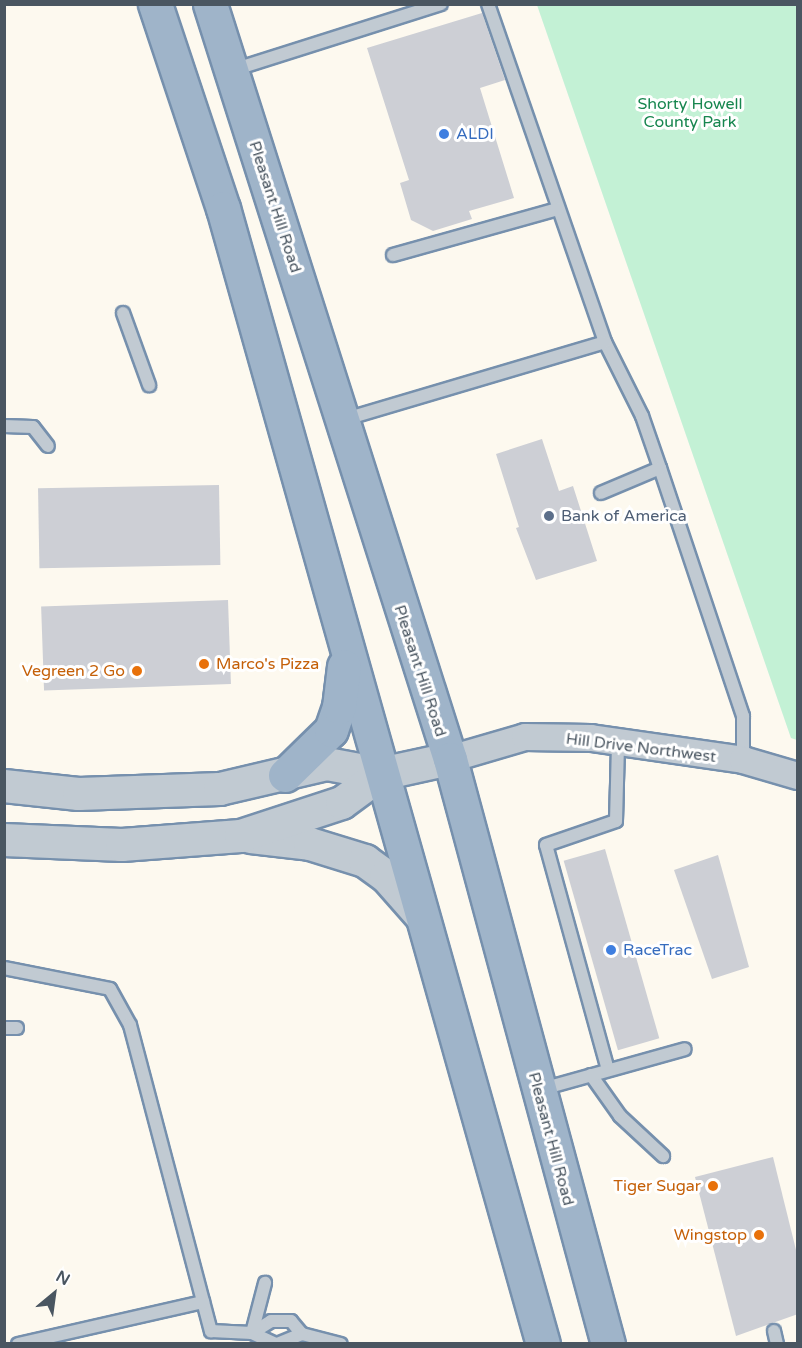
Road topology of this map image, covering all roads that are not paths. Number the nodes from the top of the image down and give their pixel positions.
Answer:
1 (155, 4) edge
2 (210, 4) edge
3 (441, 4) edge
4 (488, 4) edge
5 (232, 70) junction
6 (558, 209) junction
7 (393, 255) dead end
8 (123, 313) dead end
9 (604, 342) junction
10 (149, 385) dead end
11 (341, 421) junction
12 (4, 426) edge
13 (48, 446) dead end
14 (660, 468) junction
15 (602, 493) dead end
16 (346, 652) junction
17 (618, 742) junction
18 (450, 759) junction
19 (743, 760) junction
20 (381, 774) junction
21 (285, 775) junction
22 (798, 776) edge
23 (4, 786) edge
24 (241, 836) junction
25 (4, 840) edge
26 (423, 918) junction
27 (4, 968) edge
28 (686, 1049) dead end
29 (608, 1070) junction
30 (591, 1074) junction
31 (538, 1090) junction
32 (663, 1156) dead end
33 (265, 1283) dead end
34 (203, 1302) junction
35 (252, 1334) junction
36 (302, 1334) junction
37 (18, 1344) edge
38 (277, 1344) edge
39 (341, 1344) edge
40 (543, 1344) edge
41 (608, 1344) edge

1 - 16 highway
2 - 5 highway, Pleasant Hill Road
3 - 5 lane
4 - 6 lane
5 - 11 highway, Pleasant Hill Road
6 - 7 lane
6 - 9 lane
8 - 10 lane
9 - 11 lane
9 - 14 lane
11 - 18 highway, Pleasant Hill Road
12 - 13 lane
14 - 15 lane
14 - 19 lane
16 - 20 highway
16 - 21 highway
17 - 18 street, Hill Drive Northwest
17 - 19 street, Hill Drive Northwest
17 - 29 lane
18 - 20 street
18 - 31 highway, Pleasant Hill Road
19 - 22 street, Hill Drive Northwest
20 - 21 street
20 - 24 street
20 - 26 highway
21 - 23 street
24 - 25 street
24 - 26 street
26 - 40 highway
27 - 34 lane
28 - 29 lane
29 - 30 lane
30 - 31 lane
30 - 32 lane
31 - 41 highway, Pleasant Hill Road
33 - 35 lane
34 - 35 lane
34 - 37 lane
35 - 36 lane
35 - 38 lane
36 - 38 lane
36 - 39 lane

